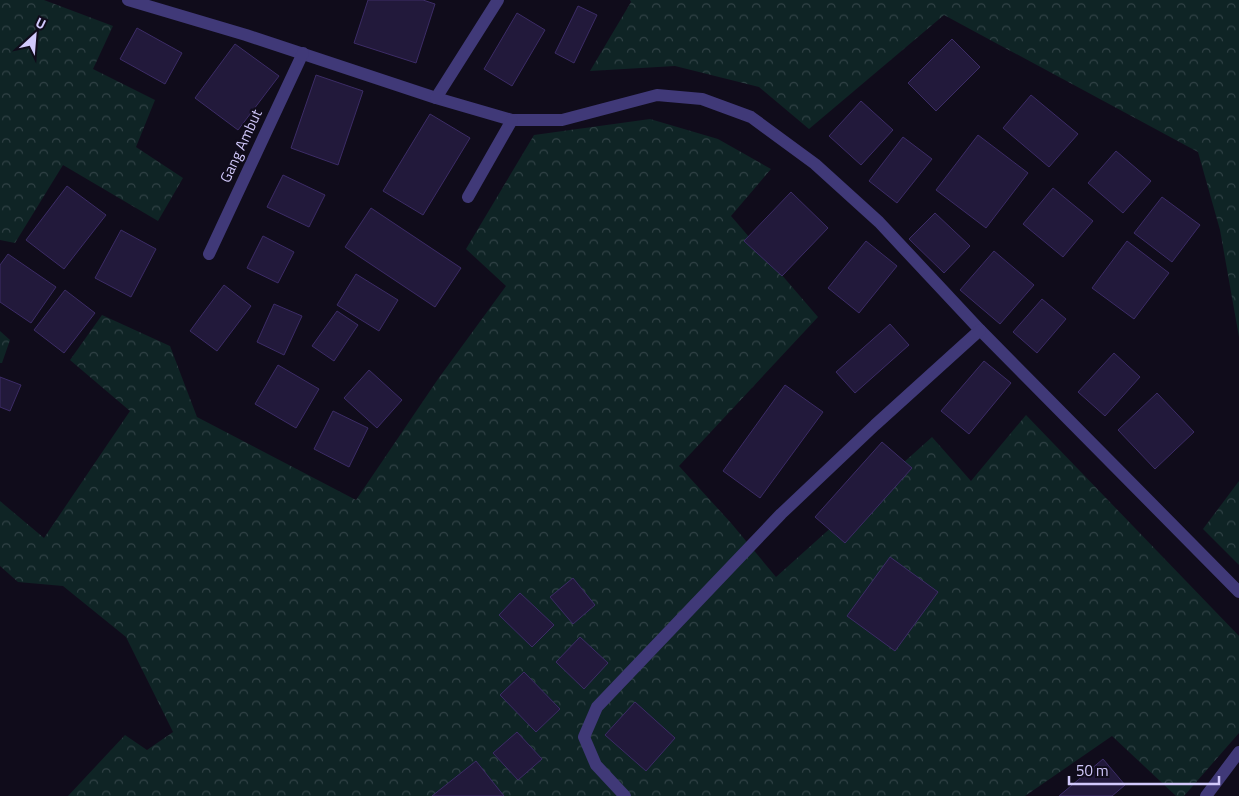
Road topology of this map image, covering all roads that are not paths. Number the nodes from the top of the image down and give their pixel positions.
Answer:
1 (128, 0) edge
2 (498, 0) edge
3 (145, 3) edge
4 (303, 53) junction
5 (436, 98) junction
6 (512, 120) junction
7 (468, 197) dead end
8 (209, 254) dead end
9 (980, 330) junction
10 (1239, 592) edge
11 (1239, 752) edge
12 (624, 796) edge
13 (1206, 796) edge

1 - 3 street
2 - 5 street
3 - 4 street
4 - 5 street
4 - 8 street, Gang Ambut
5 - 6 street
6 - 7 street
6 - 9 street
9 - 10 street
9 - 12 street
11 - 13 street

